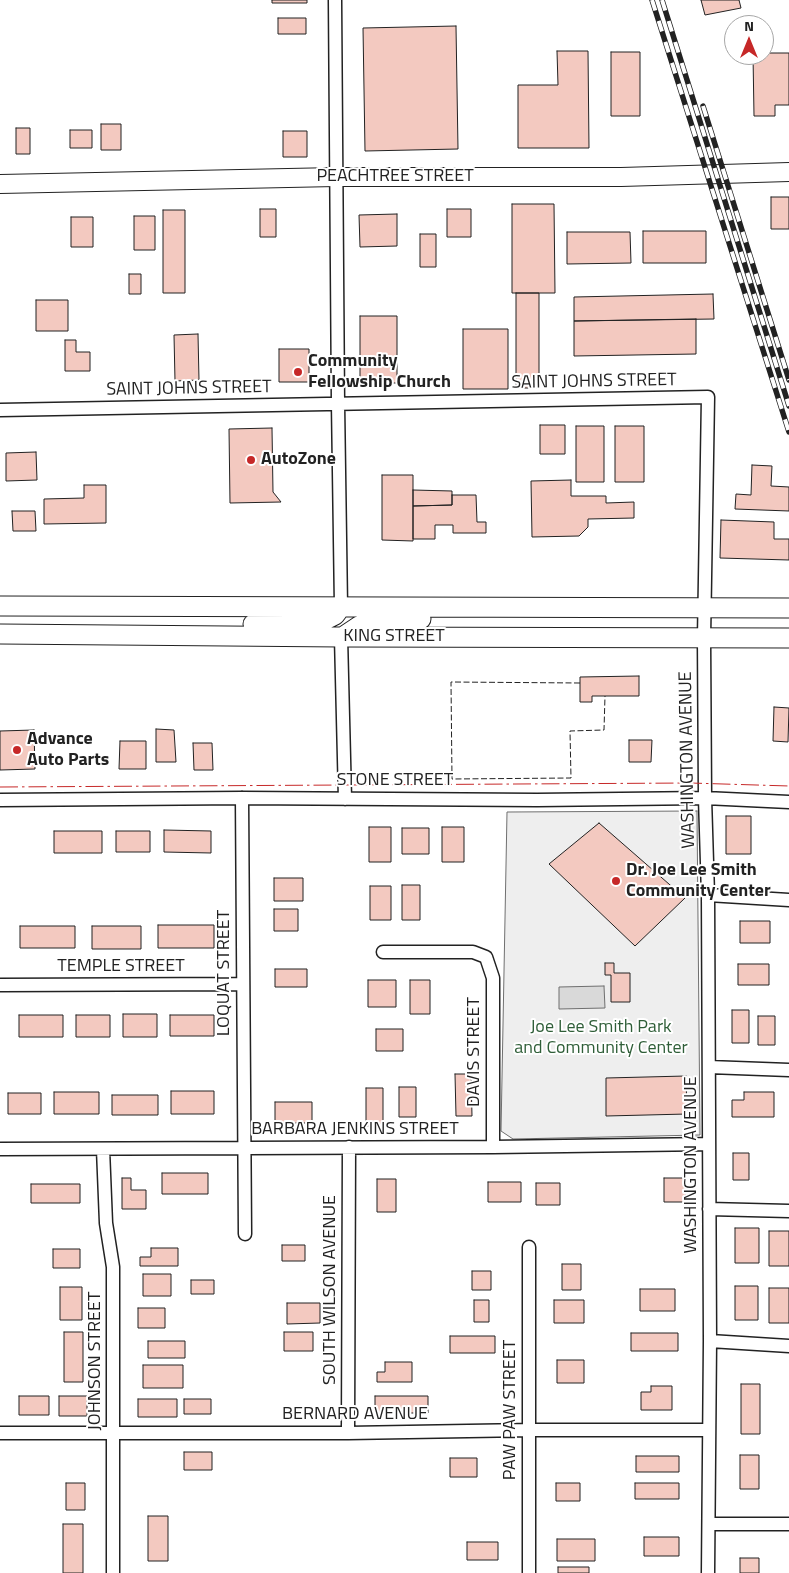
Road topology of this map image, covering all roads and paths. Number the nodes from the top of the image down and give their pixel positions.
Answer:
1 (335, 0) edge
2 (789, 172) edge
3 (336, 177) junction
4 (0, 184) edge
5 (708, 397) joint
6 (338, 403) junction
7 (0, 410) edge
8 (0, 606) edge
9 (341, 607) junction
10 (506, 608) junction
11 (705, 608) junction
12 (789, 608) edge
13 (0, 634) edge
14 (163, 636) junction
15 (342, 637) junction
16 (704, 638) junction
17 (789, 638) edge
18 (242, 798) junction
19 (705, 798) junction
20 (345, 799) junction
21 (0, 800) edge
22 (789, 802) edge
23 (708, 895) junction
24 (789, 900) edge
25 (383, 952) dead end
26 (243, 984) junction
27 (0, 985) edge
28 (709, 1067) junction
29 (789, 1070) edge
30 (709, 1144) junction
31 (244, 1147) junction
32 (349, 1147) junction
33 (493, 1147) junction
34 (0, 1149) edge
35 (103, 1149) junction
36 (710, 1209) junction
37 (789, 1212) edge
38 (245, 1234) dead end
39 (529, 1247) dead end
40 (710, 1341) junction
41 (789, 1346) edge
42 (528, 1430) junction
43 (710, 1430) junction
44 (0, 1432) edge
45 (113, 1432) junction
46 (348, 1433) junction
47 (709, 1524) junction
48 (789, 1524) edge
49 (113, 1573) edge
50 (529, 1573) edge
51 (708, 1573) edge

1 - 3 street
2 - 3 street, PEACHTREE STREET
3 - 4 street, PEACHTREE STREET
3 - 6 street
5 - 6 street, SAINT JOHNS STREET
5 - 11 street, WASHINGTON AVENUE
6 - 7 street, SAINT JOHNS STREET
6 - 9 street
8 - 9 main road, KING STREET
9 - 10 main road, KING STREET
9 - 14 main road
10 - 11 main road, KING STREET
10 - 15 main road
11 - 12 main road, KING STREET
11 - 16 street, WASHINGTON AVENUE
13 - 14 main road, KING STREET
14 - 15 main road, KING STREET
15 - 16 main road, KING STREET
15 - 20 street
16 - 17 main road, KING STREET
16 - 19 street, WASHINGTON AVENUE
18 - 20 street, STONE STREET
18 - 21 street, STONE STREET
18 - 26 street, LOQUAT STREET
19 - 20 street, STONE STREET
19 - 22 street, STONE STREET
19 - 23 street, WASHINGTON AVENUE
23 - 24 street
23 - 28 street, WASHINGTON AVENUE
25 - 33 street, DAVIS STREET
26 - 27 street, TEMPLE STREET
26 - 31 street, LOQUAT STREET
28 - 29 street
28 - 30 street, WASHINGTON AVENUE
30 - 33 street, BARBARA JENKINS STREET
30 - 36 street, WASHINGTON AVENUE
31 - 32 street, BARBARA JENKINS STREET
31 - 35 street, BARBARA JENKINS STREET
31 - 38 street, LOQUAT STREET
32 - 33 street, BARBARA JENKINS STREET
32 - 46 street, SOUTH WILSON AVENUE
34 - 35 street, BARBARA JENKINS STREET
35 - 45 street, JOHNSON STREET
36 - 37 street
36 - 40 street, WASHINGTON AVENUE
39 - 42 street, PAW PAW STREET
40 - 41 street
40 - 43 street, WASHINGTON AVENUE
42 - 43 street, BERNARD AVENUE
42 - 46 street, BERNARD AVENUE
42 - 50 street, PAW PAW STREET
43 - 47 street, WASHINGTON AVENUE
44 - 45 street, BERNARD AVENUE
45 - 46 street, BERNARD AVENUE
45 - 49 street, JOHNSON STREET
47 - 48 street
47 - 51 street, WASHINGTON AVENUE

